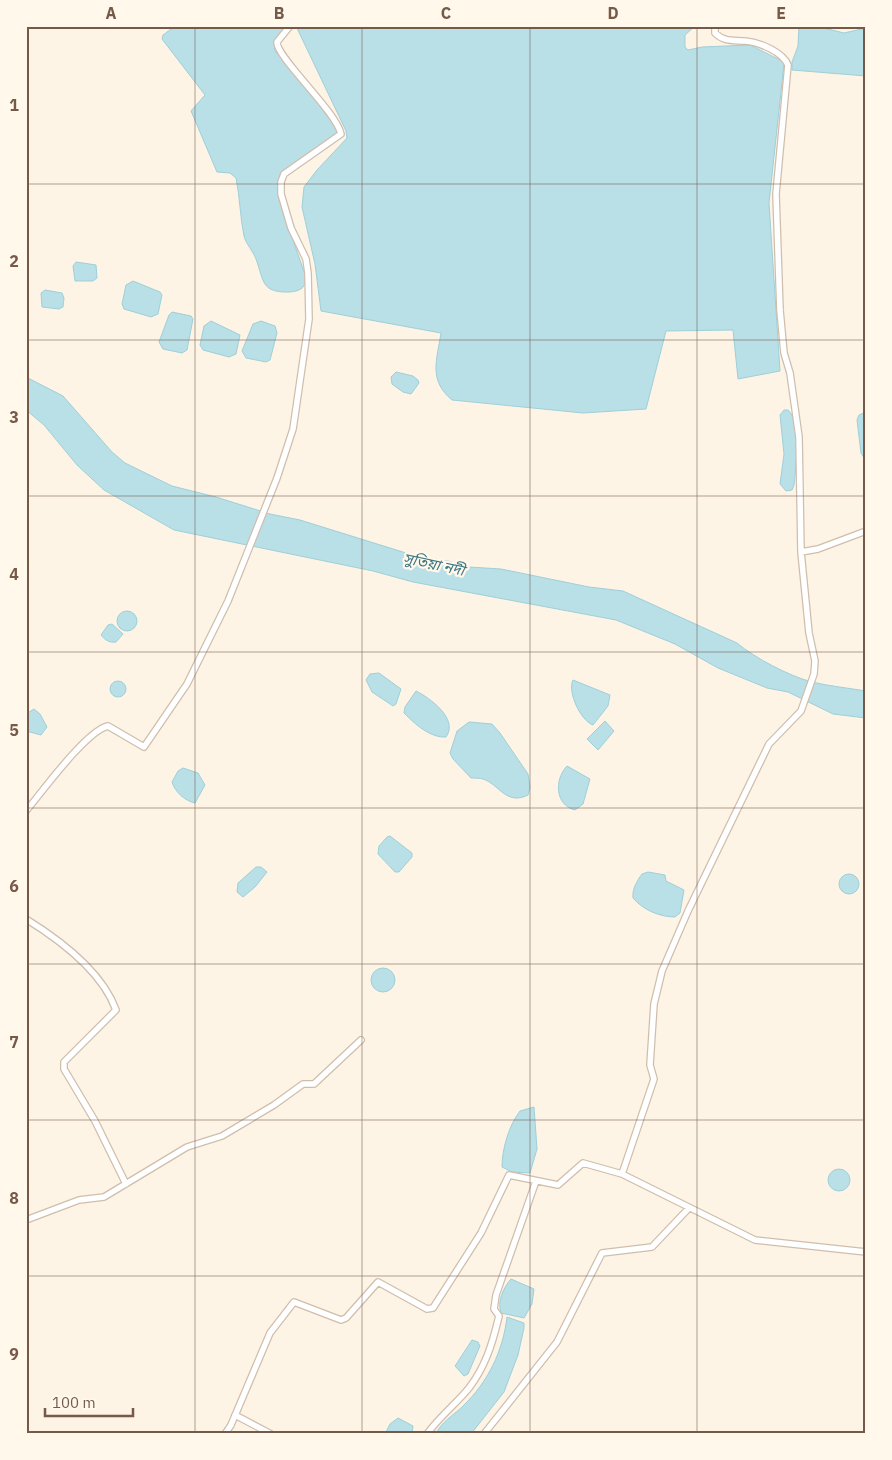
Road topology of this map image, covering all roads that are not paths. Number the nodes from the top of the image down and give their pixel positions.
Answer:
1 (290, 26) edge
2 (715, 26) edge
3 (866, 531) edge
4 (802, 552) junction
5 (26, 811) edge
6 (26, 919) edge
7 (361, 1040) dead end
8 (622, 1174) junction
9 (536, 1181) junction
10 (126, 1184) junction
11 (688, 1209) junction
12 (26, 1220) edge
13 (866, 1252) edge
14 (235, 1415) junction
15 (225, 1434) edge
16 (271, 1434) edge
17 (427, 1434) edge
18 (484, 1434) edge

1 - 5 street
2 - 4 street
3 - 4 street
4 - 8 street
6 - 10 street
7 - 10 street
8 - 9 street
8 - 11 street
9 - 14 street
9 - 17 street
10 - 12 street
11 - 13 street
11 - 18 street
14 - 15 street
14 - 16 street

